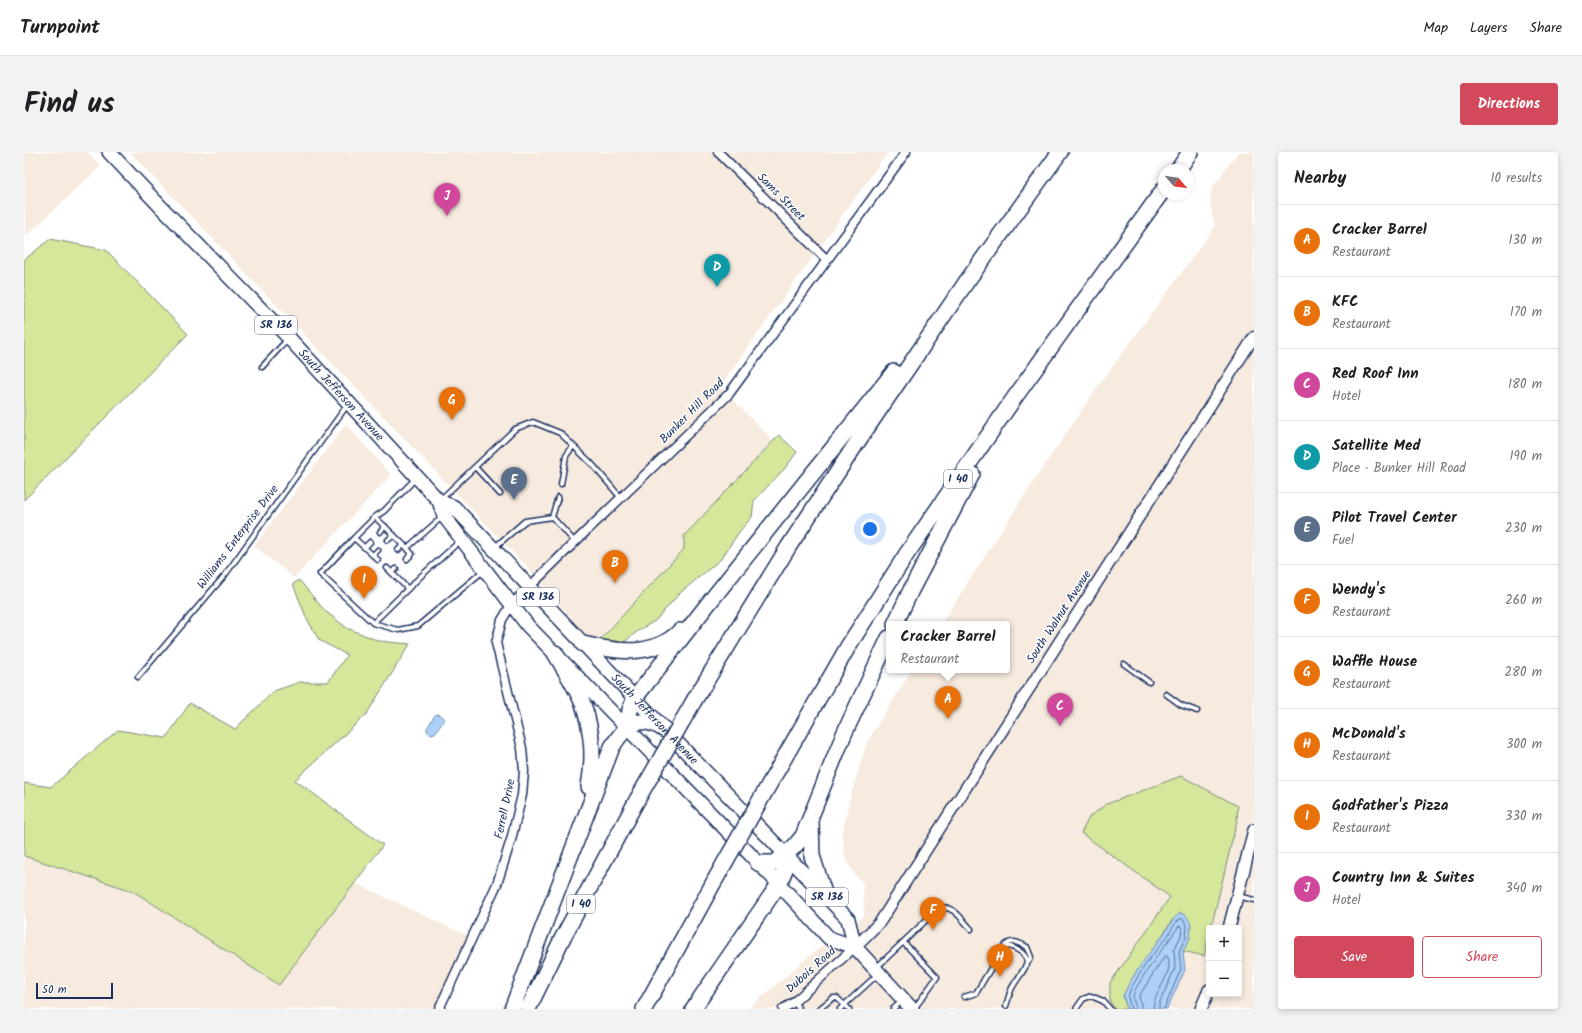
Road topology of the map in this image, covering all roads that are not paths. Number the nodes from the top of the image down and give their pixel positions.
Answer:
1 (109, 152) edge
2 (718, 152) edge
3 (906, 152) edge
4 (1060, 152) edge
5 (1190, 152) edge
6 (1182, 164) edge
7 (1158, 197) edge
8 (827, 260) junction
9 (967, 281) junction
10 (1254, 337) edge
11 (289, 338) junction
12 (262, 367) dead end
13 (1014, 398) junction
14 (348, 404) junction
15 (573, 446) junction
16 (475, 467) junction
17 (417, 478) junction
18 (561, 484) dead end
19 (500, 494) dead end
20 (558, 497) dead end
21 (622, 498) junction
22 (439, 501) junction
23 (444, 516) junction
24 (521, 516) dead end
25 (376, 517) junction
26 (552, 517) junction
27 (525, 521) junction
28 (385, 526) junction
29 (380, 532) dead end
30 (394, 535) junction
31 (354, 538) junction
32 (388, 540) dead end
33 (462, 540) junction
34 (370, 542) dead end
35 (575, 542) junction
36 (365, 547) junction
37 (405, 547) junction
38 (493, 549) junction
39 (378, 550) dead end
40 (398, 550) dead end
41 (373, 555) junction
42 (406, 559) dead end
43 (378, 560) dead end
44 (387, 568) dead end
45 (396, 569) dead end
46 (484, 569) junction
47 (392, 573) junction
48 (529, 587) junction
49 (408, 589) junction
50 (708, 604) junction
51 (511, 605) junction
52 (896, 621) edge
53 (373, 623) junction
54 (583, 644) junction
55 (886, 644) edge
56 (555, 653) junction
57 (1124, 664) dead end
58 (138, 676) dead end
59 (1149, 682) dead end
60 (1166, 694) dead end
61 (635, 698) junction
62 (1197, 711) dead end
63 (627, 727) junction
64 (666, 730) junction
65 (812, 811) junction
66 (1254, 830) edge
67 (579, 832) junction
68 (785, 855) junction
69 (758, 862) junction
70 (779, 884) junction
71 (825, 896) junction
72 (1237, 896) junction
73 (1254, 900) edge
74 (1230, 925) edge
75 (971, 929) dead end
76 (903, 942) junction
77 (855, 947) junction
78 (1004, 948) junction
79 (1027, 965) junction
80 (877, 971) junction
81 (964, 997) dead end
82 (1206, 997) edge
83 (794, 1002) junction
84 (845, 1004) junction
85 (910, 1006) edge
86 (1006, 1006) dead end
87 (439, 1009) edge
88 (512, 1009) edge
89 (528, 1009) edge
90 (644, 1009) edge
91 (693, 1009) edge
92 (783, 1009) edge
93 (799, 1009) edge
94 (819, 1009) edge
95 (840, 1009) edge
96 (849, 1009) edge
97 (893, 1009) edge
98 (1076, 1009) edge
99 (1110, 1009) edge
100 (1201, 1009) edge

1 - 11 main road, South Jefferson Avenue / SR 136
2 - 8 street, Sams Street
3 - 8 street, Bunker Hill Road
4 - 9 highway, I 40
5 - 6 highway
7 - 13 highway, I 40
8 - 21 street, Bunker Hill Road
9 - 50 highway
9 - 89 highway, I 40, bridge
10 - 77 street, South Walnut Avenue
11 - 12 lane
11 - 14 main road, South Jefferson Avenue / SR 136
13 - 52 highway
13 - 90 highway, I 40, bridge
14 - 17 main road, South Jefferson Avenue / SR 136
14 - 58 lane, Williams Enterprise Drive
15 - 16 lane
15 - 18 lane
15 - 21 lane
16 - 19 lane
16 - 22 lane
17 - 22 main road, South Jefferson Avenue / SR 136
17 - 25 lane
20 - 26 lane
21 - 35 street, Bunker Hill Road
22 - 23 main road, South Jefferson Avenue / SR 136
22 - 38 main road, South Jefferson Avenue / SR 136
23 - 33 main road, South Jefferson Avenue / SR 136
23 - 37 lane
24 - 27 lane
25 - 28 lane
25 - 31 lane
26 - 27 lane
26 - 35 lane
27 - 38 lane
28 - 29 lane
28 - 30 lane
30 - 32 lane
30 - 37 lane
31 - 36 lane
31 - 53 lane
33 - 46 main road, South Jefferson Avenue / SR 136
33 - 49 lane
34 - 36 lane
35 - 48 street, Bunker Hill Road
36 - 41 lane
37 - 40 lane
37 - 42 lane
38 - 48 main road, South Jefferson Avenue / SR 136
39 - 41 lane
41 - 43 lane
44 - 47 lane
45 - 47 lane
46 - 51 main road, South Jefferson Avenue / SR 136
46 - 53 lane
47 - 49 lane
48 - 51 street, Bunker Hill Road
48 - 54 main road, South Jefferson Avenue / SR 136
49 - 53 lane
50 - 54 highway
50 - 61 highway
51 - 56 main road, South Jefferson Avenue / SR 136
51 - 87 street, Ferrell Drive
54 - 61 main road, South Jefferson Avenue / SR 136
55 - 65 highway
56 - 63 main road, South Jefferson Avenue / SR 136
56 - 67 highway
57 - 59 lane
60 - 62 lane
61 - 63 highway
61 - 64 main road, South Jefferson Avenue / SR 136
63 - 64 highway
63 - 67 highway
63 - 69 main road, South Jefferson Avenue / SR 136
64 - 68 main road, South Jefferson Avenue / SR 136
65 - 68 highway
65 - 71 highway
66 - 72 main road
67 - 88 highway
68 - 69 highway
68 - 70 highway
68 - 71 main road, South Jefferson Avenue / SR 136
69 - 70 main road, South Jefferson Avenue / SR 136
70 - 77 main road, South Jefferson Avenue / SR 136
70 - 91 highway
71 - 77 main road, South Jefferson Avenue / SR 136
72 - 73 lane
72 - 74 main road
75 - 76 lane
76 - 80 lane
76 - 85 lane
77 - 80 main road, South Jefferson Avenue / SR 136
77 - 83 street, Dubois Road
78 - 79 lane
78 - 79 lane
78 - 81 lane
79 - 86 lane
80 - 84 lane
80 - 85 main road, South Jefferson Avenue / SR 136
82 - 100 main road
83 - 92 street, Dubois Road
83 - 93 lane
84 - 94 lane
84 - 95 lane
84 - 96 lane
85 - 97 lane
98 - 99 lane

